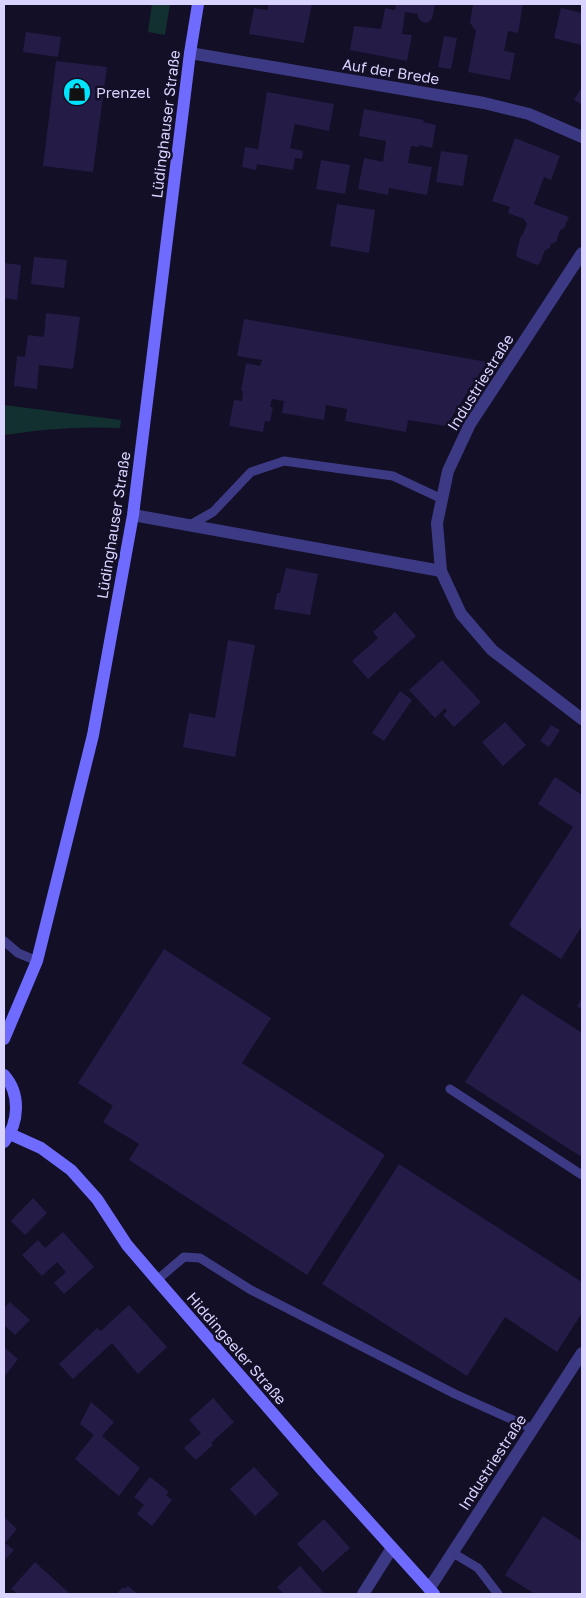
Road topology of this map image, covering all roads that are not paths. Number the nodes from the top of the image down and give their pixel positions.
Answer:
1 (198, 4) edge
2 (190, 53) junction
3 (582, 137) edge
4 (582, 254) edge
5 (442, 500) junction
6 (133, 515) junction
7 (190, 526) junction
8 (441, 571) junction
9 (582, 719) edge
10 (4, 941) edge
11 (37, 961) junction
12 (4, 1039) edge
13 (4, 1075) edge
14 (450, 1089) dead end
15 (7, 1138) edge
16 (582, 1175) edge
17 (157, 1280) junction
18 (582, 1353) edge
19 (533, 1430) junction
20 (392, 1548) junction
21 (453, 1553) junction
22 (432, 1592) edge
23 (363, 1594) edge
24 (498, 1594) edge

1 - 2 street, Lüdinghauser Straße
2 - 3 street, Auf der Brede
2 - 6 street, Lüdinghauser Straße
4 - 5 street, Industriestraße
5 - 7 lane
5 - 8 street, Industriestraße
6 - 7 street
6 - 11 street, Lüdinghauser Straße
7 - 8 street
8 - 9 street, Industriestraße
10 - 11 lane
11 - 12 street, Lüdinghauser Straße
13 - 15 street
14 - 16 lane
15 - 17 street, Hiddingseler Straße
17 - 19 lane
17 - 20 street, Hiddingseler Straße
18 - 19 street, Industriestraße
19 - 21 street, Industriestraße
20 - 22 street, Hiddingseler Straße
20 - 23 street
21 - 22 street, Industriestraße
21 - 24 lane

